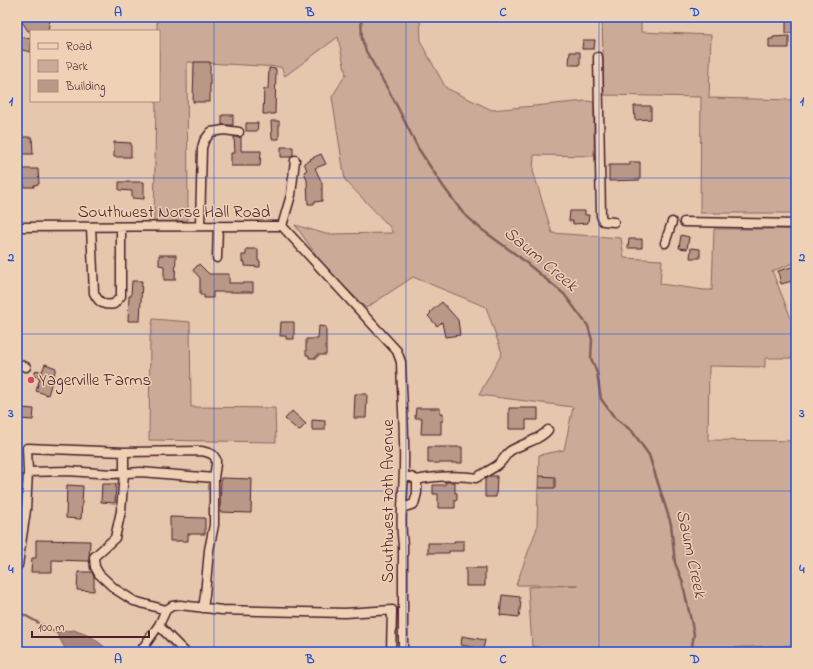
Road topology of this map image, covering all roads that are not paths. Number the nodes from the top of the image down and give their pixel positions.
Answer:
1 (598, 57) dead end
2 (239, 132) dead end
3 (295, 160) dead end
4 (614, 222) dead end
5 (672, 222) dead end
6 (684, 222) dead end
7 (796, 224) edge
8 (200, 226) junction
9 (218, 226) junction
10 (282, 226) junction
11 (17, 227) edge
12 (91, 227) junction
13 (121, 227) junction
14 (665, 243) dead end
15 (218, 258) dead end
16 (397, 350) joint
17 (17, 364) edge
18 (26, 367) dead end
19 (548, 430) dead end
20 (124, 452) junction
21 (28, 472) junction
22 (124, 473) junction
23 (404, 477) junction
24 (214, 478) junction
25 (417, 480) junction
26 (402, 508) junction
27 (17, 565) edge
28 (202, 608) junction
29 (166, 610) junction
30 (159, 625) junction
31 (140, 652) edge
32 (185, 652) edge
33 (391, 652) edge
34 (403, 652) edge

1 - 4 street
2 - 8 street
3 - 10 street
5 - 14 street
6 - 7 street
8 - 9 street, Southwest Norse Hall Road
8 - 13 street, Southwest Norse Hall Road
9 - 10 street, Southwest Norse Hall Road
9 - 15 street
10 - 16 street, Southwest Norse Hall Road
11 - 12 street, Southwest Norse Hall Road
12 - 13 street, Southwest Norse Hall Road
12 - 13 street
16 - 23 street, Southwest 70th Avenue
17 - 18 street
19 - 25 street
20 - 21 street
20 - 22 street
20 - 24 street
21 - 22 street
21 - 27 street
22 - 24 street
22 - 29 street
23 - 25 street
23 - 26 street, Southwest 70th Avenue
24 - 28 street
25 - 26 street
26 - 34 street, Southwest 70th Avenue
28 - 29 street
28 - 33 street
29 - 30 street
30 - 31 street
30 - 32 street

